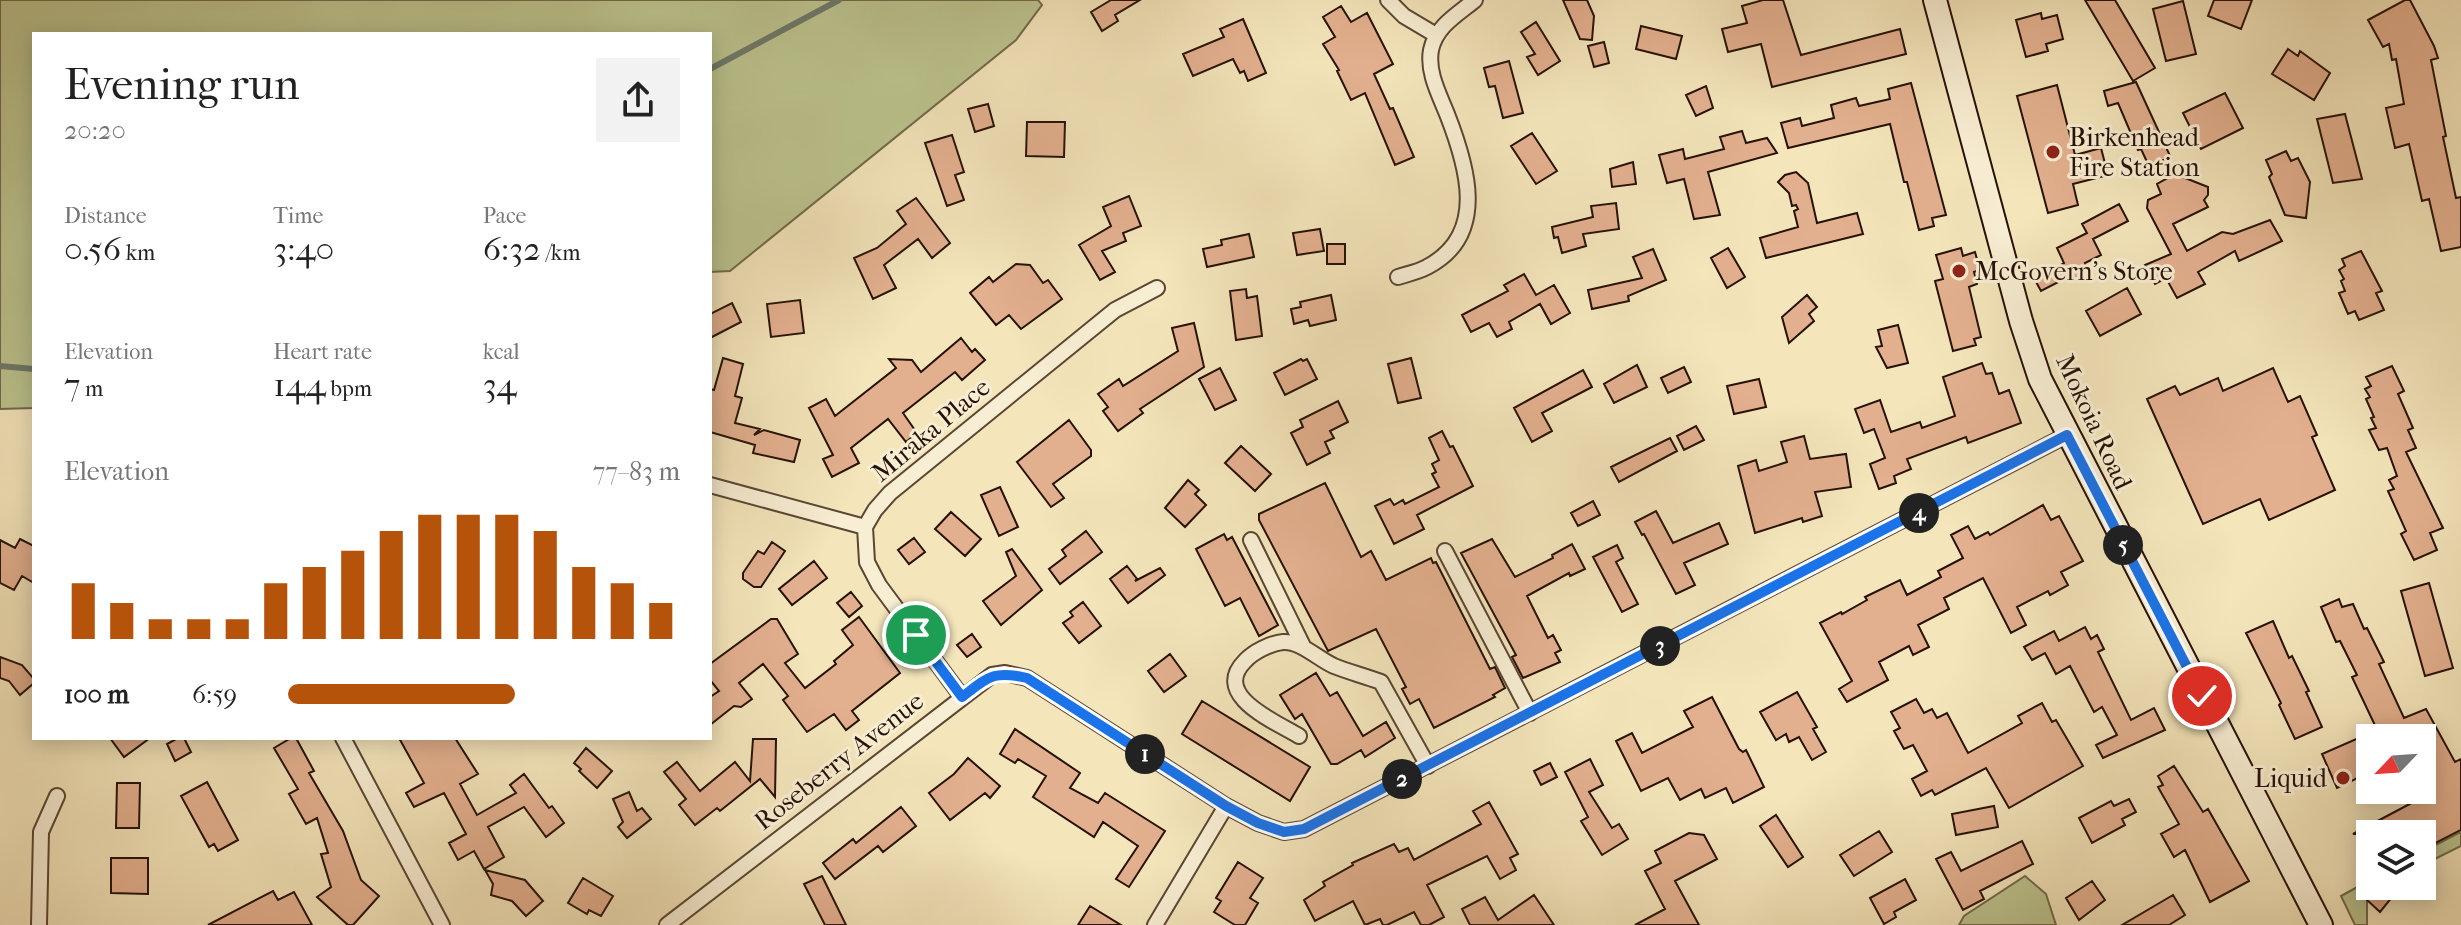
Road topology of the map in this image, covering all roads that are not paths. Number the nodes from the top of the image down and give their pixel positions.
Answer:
1 (1388, 0) edge
2 (1475, 0) edge
3 (1935, 0) edge
4 (1436, 35) junction
5 (1398, 277) dead end
6 (1157, 288) dead end
7 (2067, 435) junction
8 (712, 486) edge
9 (865, 527) junction
10 (1251, 540) dead end
11 (1445, 551) dead end
12 (1304, 648) junction
13 (962, 697) junction
14 (1530, 713) junction
15 (1299, 736) dead end
16 (344, 740) edge
17 (1428, 766) junction
18 (57, 796) dead end
19 (1226, 806) junction
20 (39, 925) edge
21 (442, 925) edge
22 (667, 925) edge
23 (1155, 925) edge
24 (2321, 925) edge

1 - 4 street
2 - 4 street
3 - 7 main road, Mokoia Road
4 - 5 street
6 - 9 street, Miraka Place
7 - 14 street, Roseberry Avenue
7 - 24 main road, Mokoia Road
8 - 9 street
9 - 13 street
10 - 12 street
11 - 14 street
12 - 15 street
12 - 17 street
13 - 19 street, Roseberry Avenue
13 - 22 street, Roseberry Avenue
14 - 17 street, Roseberry Avenue
16 - 21 street
17 - 19 street, Roseberry Avenue
18 - 20 street
19 - 23 street

